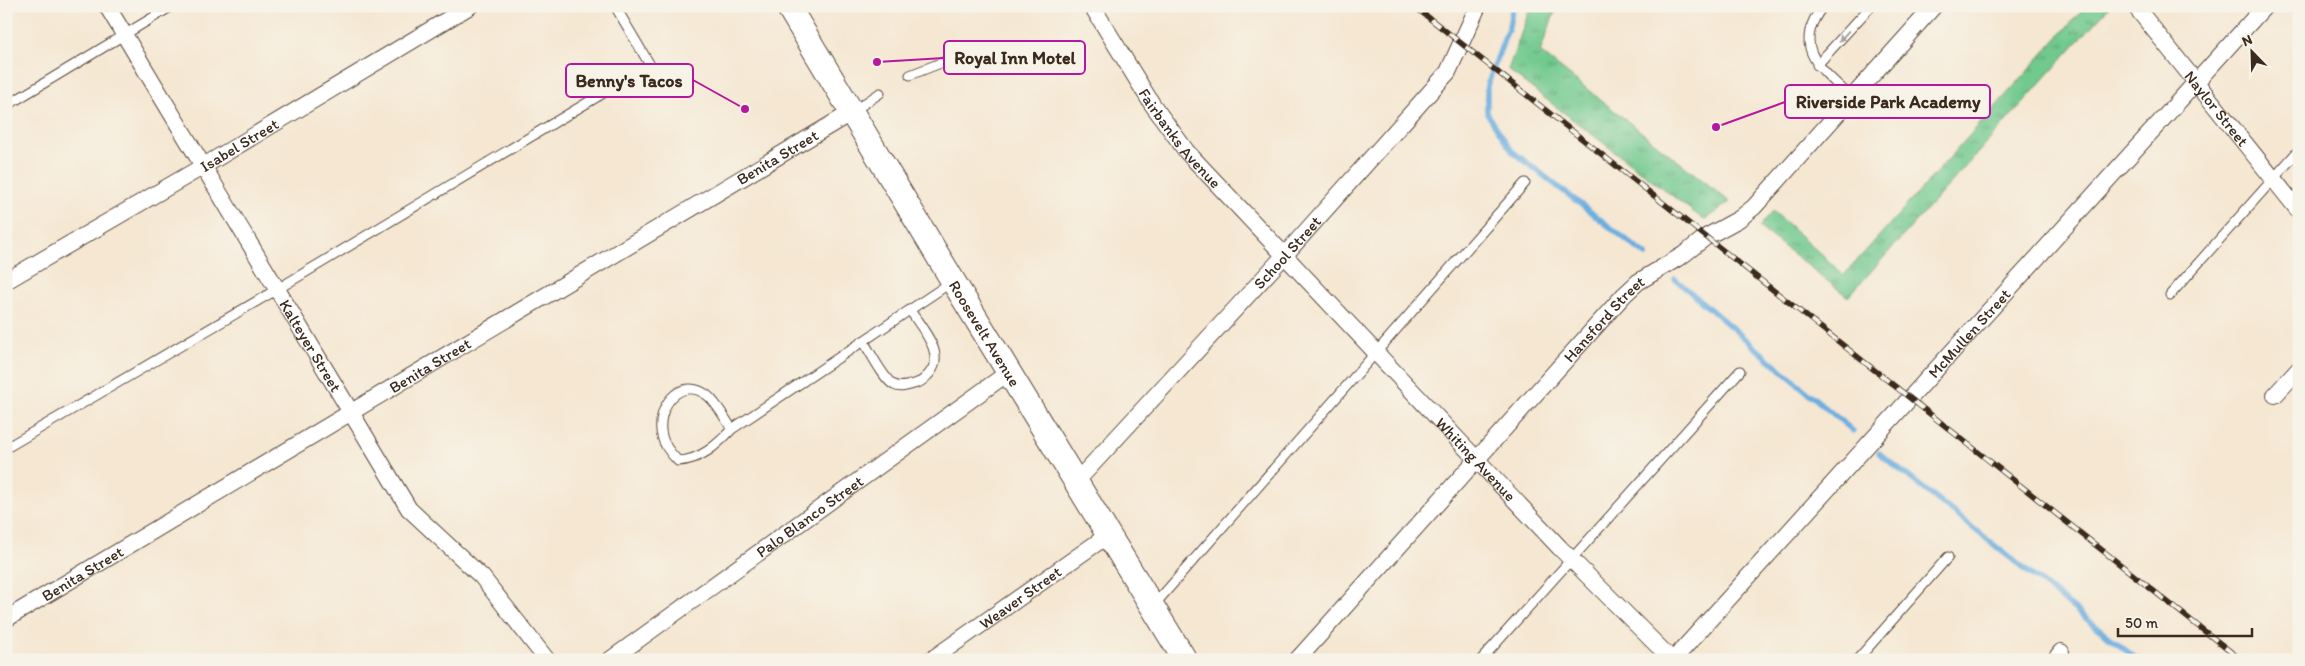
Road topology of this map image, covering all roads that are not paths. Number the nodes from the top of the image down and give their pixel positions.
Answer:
1 (107, 6) edge
2 (172, 6) edge
3 (470, 6) edge
4 (615, 6) edge
5 (788, 6) edge
6 (1092, 6) edge
7 (1478, 6) edge
8 (1823, 6) edge
9 (1871, 6) edge
10 (1934, 6) edge
11 (2135, 6) edge
12 (2265, 6) edge
13 (124, 35) junction
14 (961, 55) dead end
15 (1817, 65) junction
16 (910, 75) dead end
17 (2195, 83) junction
18 (880, 92) dead end
19 (1852, 98) junction
20 (6, 106) edge
21 (852, 112) junction
22 (2299, 150) edge
23 (202, 167) junction
24 (2273, 178) junction
25 (1525, 183) dead end
26 (2299, 211) edge
27 (1283, 257) junction
28 (6, 281) edge
29 (953, 281) junction
30 (276, 290) junction
31 (2170, 294) dead end
32 (910, 310) junction
33 (863, 341) junction
34 (1376, 354) junction
35 (2299, 369) edge
36 (1740, 371) dead end
37 (1009, 372) junction
38 (2276, 395) dead end
39 (350, 414) junction
40 (732, 429) junction
41 (6, 448) edge
42 (1476, 459) junction
43 (1076, 482) junction
44 (1108, 534) junction
45 (1948, 556) dead end
46 (1570, 559) junction
47 (1152, 607) junction
48 (6, 619) edge
49 (547, 660) edge
50 (610, 660) edge
51 (931, 660) edge
52 (1185, 660) edge
53 (1296, 660) edge
54 (1481, 660) edge
55 (1672, 660) edge
56 (1857, 660) edge

1 - 13 street, Kalteyer Street
2 - 13 lane
3 - 23 street, Isabel Street
4 - 30 lane
5 - 21 main road, Roosevelt Avenue
6 - 27 street, Fairbanks Avenue
7 - 27 street, School Street
8 - 15 lane
9 -> 15 lane
10 - 19 street, Hansford Street
11 - 17 street, Naylor Street
12 - 17 street, McMullen Street
13 - 20 lane
13 - 23 street, Kalteyer Street
14 - 16 lane
15 - 19 lane
17 - 24 street, Naylor Street
17 - 55 street, McMullen Street
18 - 21 lane
19 - 42 street, Hansford Street
21 - 29 main road, Roosevelt Avenue
21 - 39 street, Benita Street
22 - 24 lane
23 - 28 street, Isabel Street
23 - 30 street, Kalteyer Street
24 - 26 street, Naylor Street
24 - 31 lane
25 - 34 lane
27 - 34 street, Whiting Avenue
27 - 43 street, School Street
29 - 32 lane
29 - 37 main road, Roosevelt Avenue
30 - 39 street, Kalteyer Street
30 - 41 lane
32 - 33 lane
32 - 33 lane
33 - 40 lane
34 - 42 street, Whiting Avenue
34 - 47 lane
35 - 38 street
36 - 46 lane
37 - 43 main road, Roosevelt Avenue
37 - 50 street, Palo Blanco Street
39 - 48 street, Benita Street
39 - 49 street, Kalteyer Street
40 - 40 lane
42 - 46 street, Whiting Avenue
42 - 53 street, Hansford Street
43 - 44 main road, Roosevelt Avenue
44 - 47 main road, Roosevelt Avenue
44 - 51 street, Weaver Street
45 - 56 lane
46 - 54 lane
46 - 55 street, Whiting Avenue
47 - 52 main road, Roosevelt Avenue

